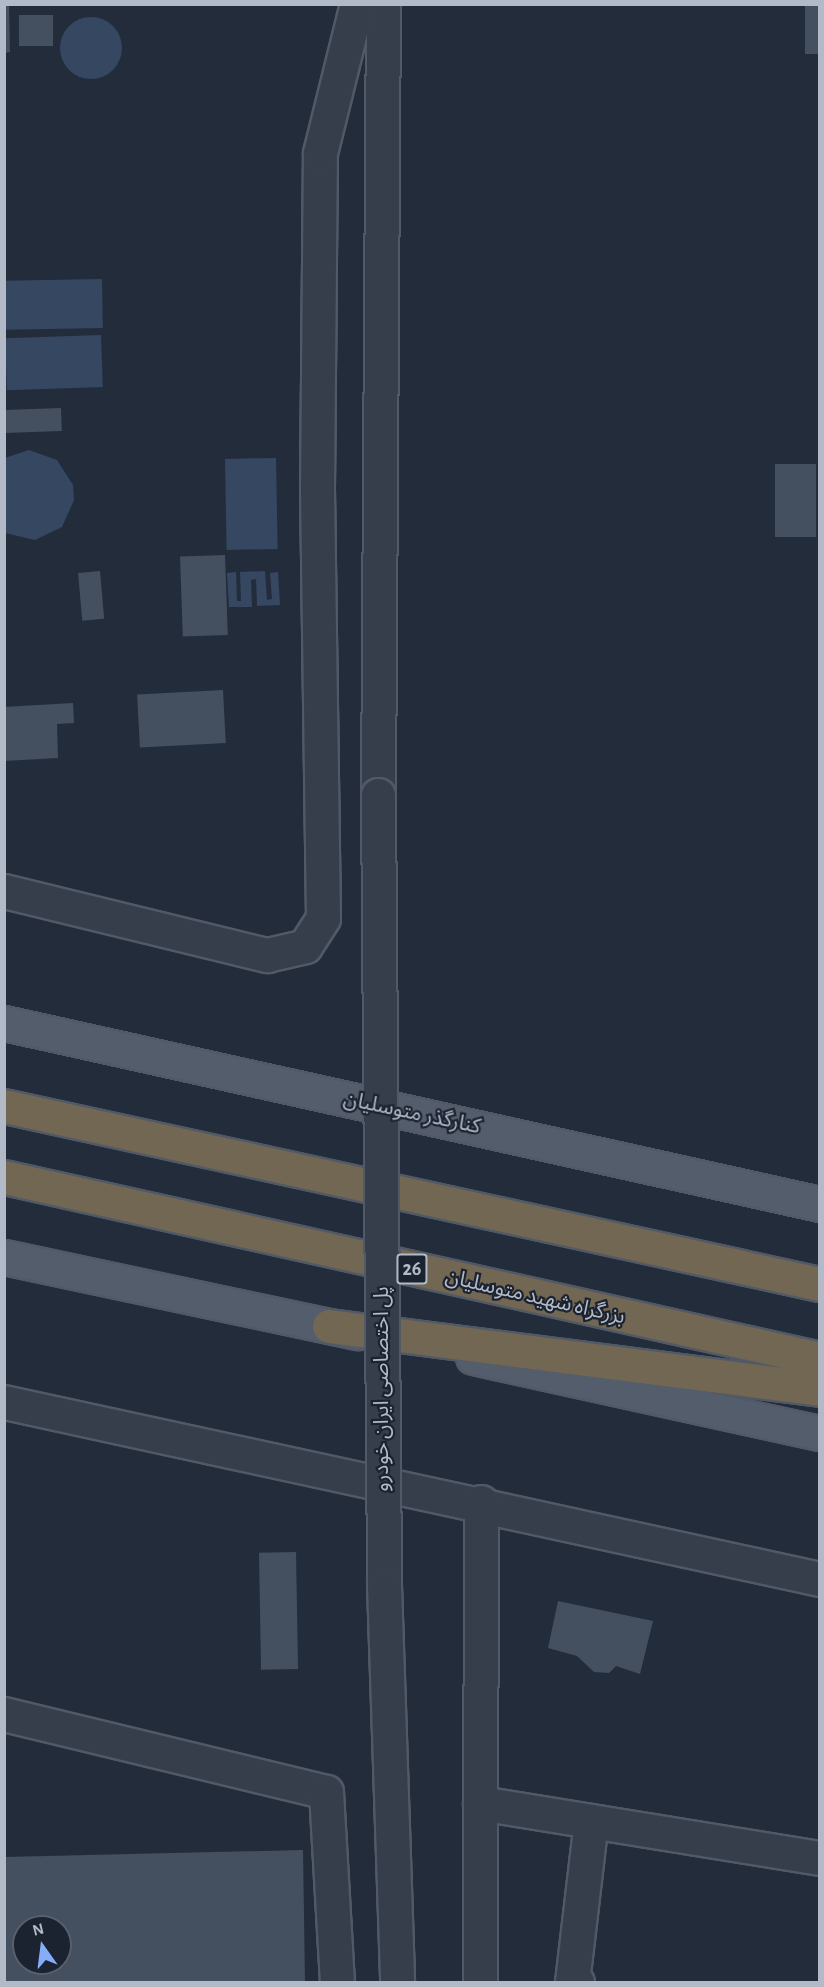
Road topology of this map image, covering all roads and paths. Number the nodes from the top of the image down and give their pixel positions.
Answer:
1 (357, 4) edge
2 (383, 4) edge
3 (4, 891) edge
4 (4, 1023) edge
5 (4, 1106) edge
6 (4, 1177) edge
7 (819, 1203) edge
8 (4, 1257) edge
9 (819, 1284) edge
10 (329, 1326) junction
11 (819, 1359) edge
12 (819, 1389) edge
13 (4, 1402) edge
14 (819, 1433) edge
15 (481, 1502) junction
16 (819, 1580) edge
17 (4, 1714) edge
18 (480, 1803) junction
19 (591, 1821) junction
20 (819, 1858) edge
21 (574, 1982) edge
22 (337, 1983) edge
23 (398, 1983) edge
24 (480, 1983) edge

1 - 3 street
2 - 23 street, پل اختصاصی ایران خودرو, bridge
4 - 7 main road, کنارگذر متوسلیان
5 - 9 highway
6 - 11 highway, بزرگراه شهید متوسلیان / 26
8 - 10 main road
10 - 12 highway
10 - 14 main road
13 - 15 street
15 - 16 street
15 - 18 street
17 - 22 street
18 - 19 street
18 - 24 street
19 - 20 street
19 - 21 street

